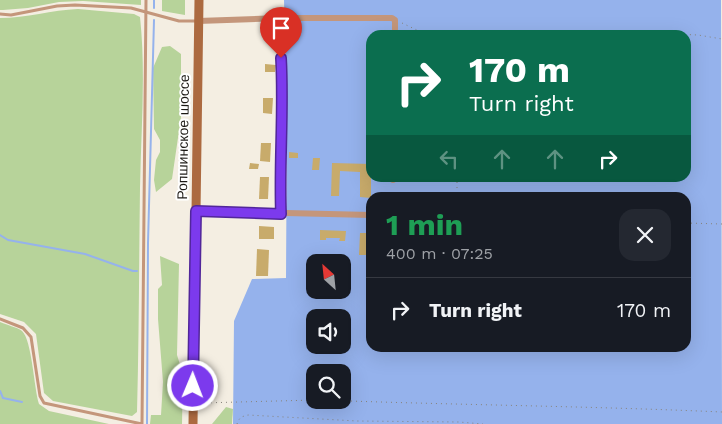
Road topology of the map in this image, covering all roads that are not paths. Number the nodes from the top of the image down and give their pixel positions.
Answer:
1 (146, 0) edge
2 (199, 0) edge
3 (145, 12) junction
4 (0, 14) edge
5 (280, 18) junction
6 (198, 21) junction
7 (395, 30) edge
8 (196, 211) junction
9 (281, 214) junction
10 (366, 215) edge
11 (0, 319) edge
12 (193, 424) edge

1 - 3 lane
2 - 6 main road, Ропшинское шоссе
3 - 4 lane
3 - 6 lane
3 - 11 lane
5 - 6 street
5 - 7 street
5 - 9 street
6 - 8 main road, Ропшинское шоссе
8 - 9 street
8 - 12 main road, Ропшинское шоссе
9 - 10 street

